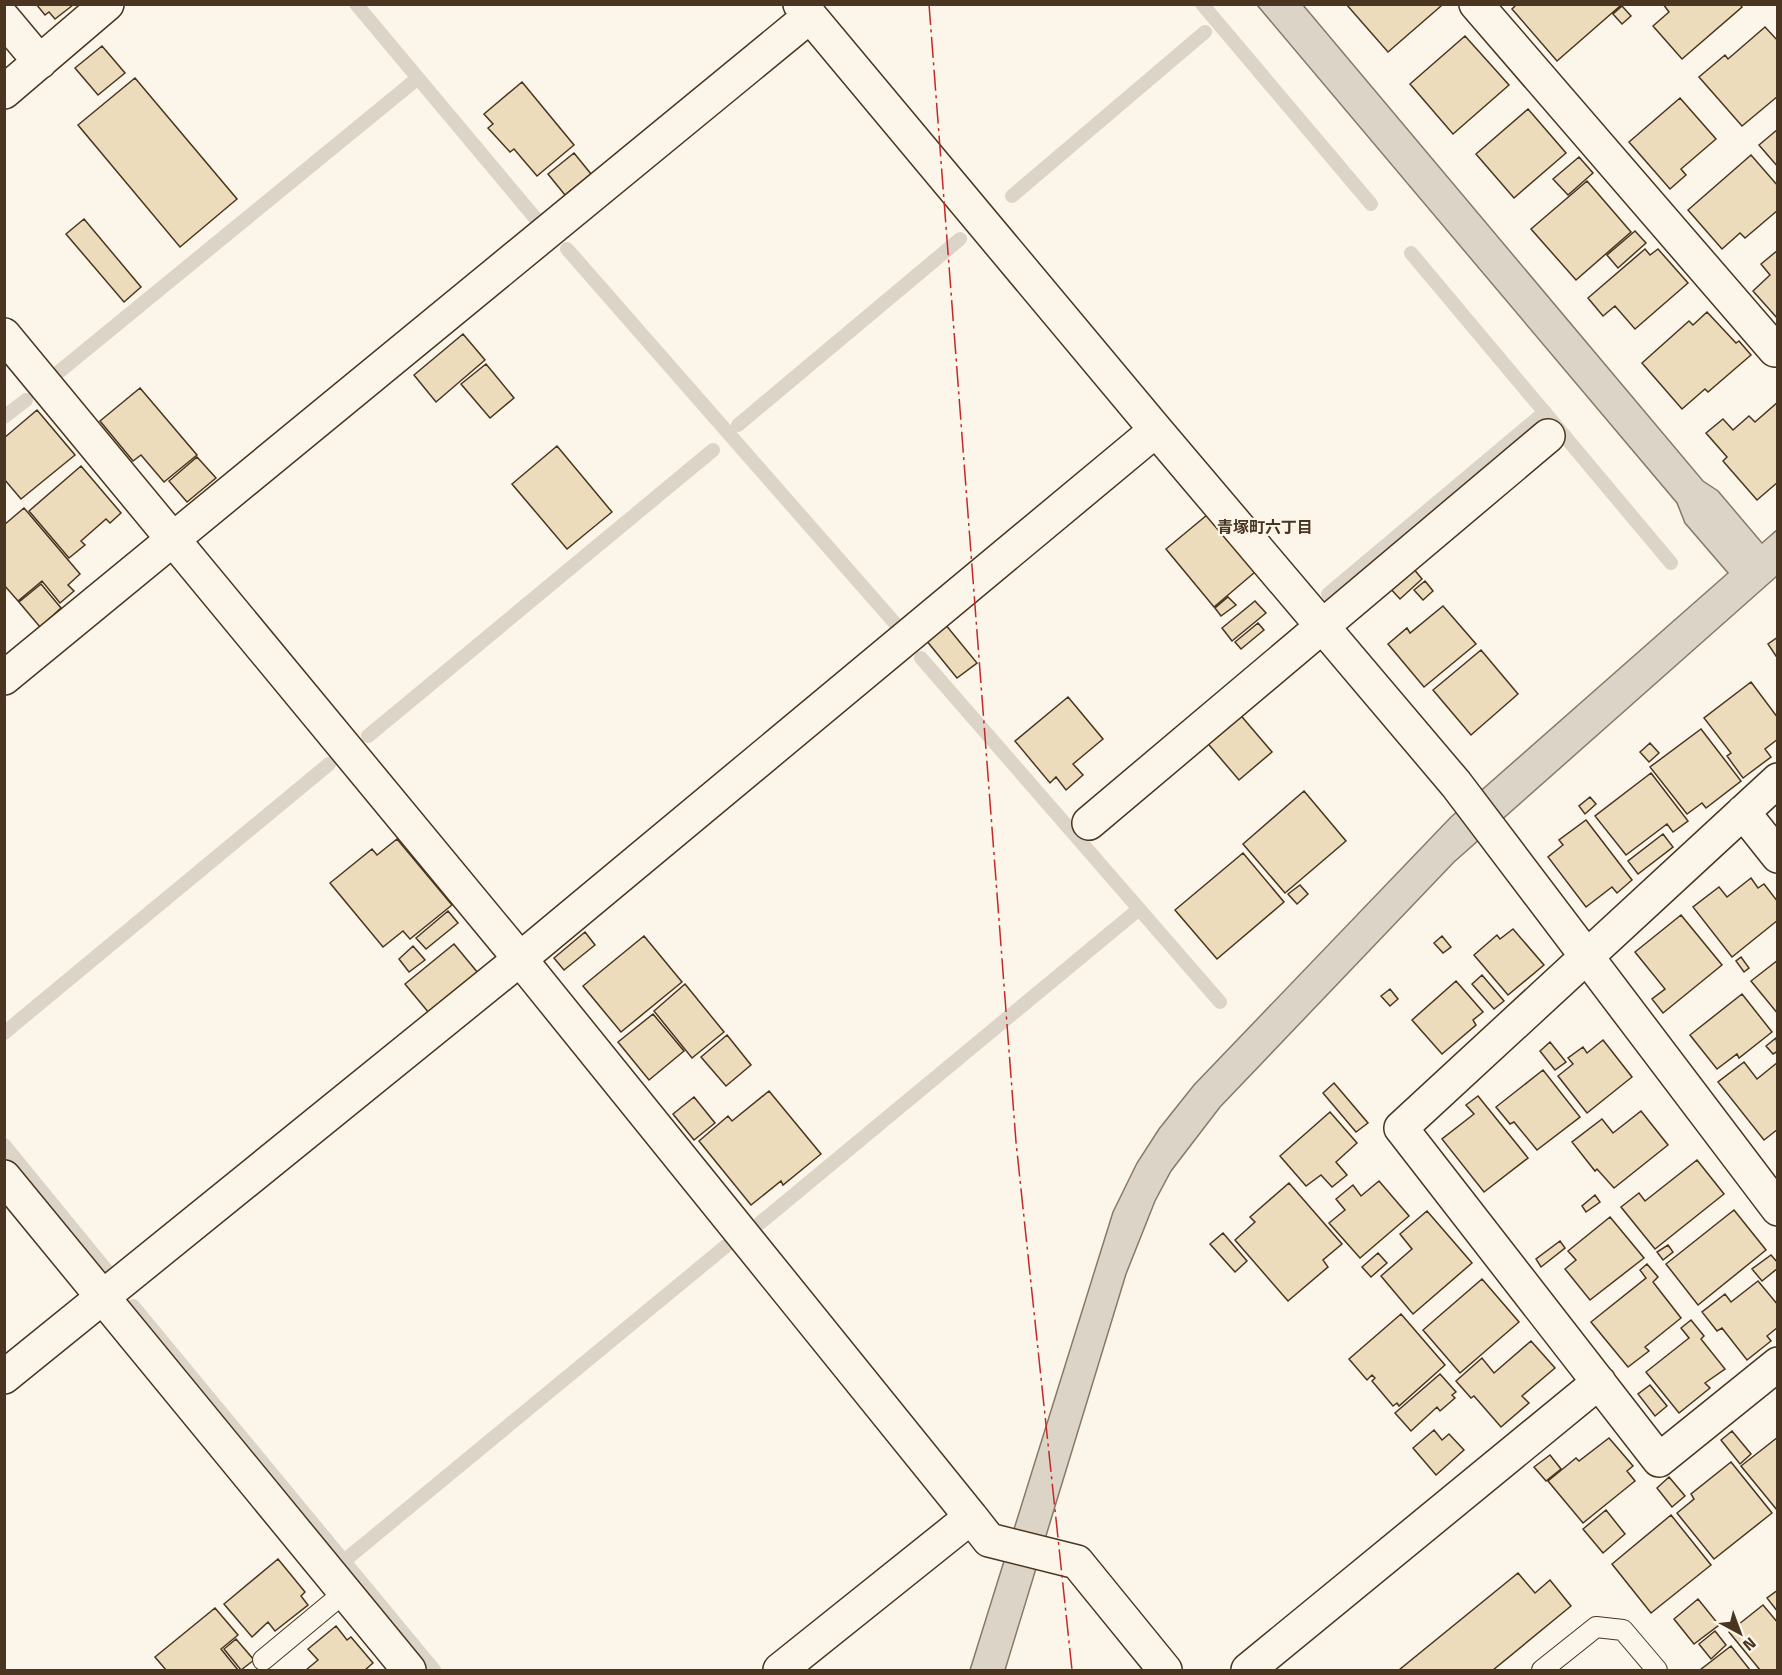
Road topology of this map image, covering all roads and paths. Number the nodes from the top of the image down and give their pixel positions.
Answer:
1 (107, 4) edge
2 (1476, 4) edge
3 (805, 10) edge
4 (4, 19) edge
5 (40, 62) junction
6 (4, 92) edge
7 (4, 335) edge
8 (1778, 348) edge
9 (1156, 430) junction
10 (1548, 436) dead end
11 (174, 540) junction
12 (1322, 626) junction
13 (4, 678) edge
14 (1778, 780) edge
15 (1743, 812) junction
16 (1089, 822) dead end
17 (1778, 856) edge
18 (1586, 958) junction
19 (520, 959) junction
20 (4, 1177) edge
21 (1778, 1209) edge
22 (103, 1298) junction
23 (1778, 1364) edge
24 (4, 1377) edge
25 (1599, 1382) junction
26 (980, 1529) junction
27 (345, 1592) junction
28 (263, 1660) dead end
29 (409, 1671) edge
30 (780, 1671) edge
31 (1165, 1671) edge
32 (1248, 1671) edge
33 (1542, 1671) edge
34 (1657, 1671) edge

1 - 5 street
2 - 8 street
3 - 9 street
3 - 11 street
4 - 5 street
5 - 6 street
7 - 11 street
9 - 12 street
9 - 19 street
10 - 12 street
11 - 13 street
11 - 19 street
12 - 16 street
12 - 18 street
14 - 15 street
15 - 17 street
15 - 18 street
18 - 21 street
18 - 25 street
19 - 22 street
19 - 26 street
20 - 22 street
22 - 24 street
22 - 27 street
23 - 25 street
25 - 32 street
26 - 30 street
26 - 31 street
27 - 28 lane
27 - 29 street
33 - 34 lane

